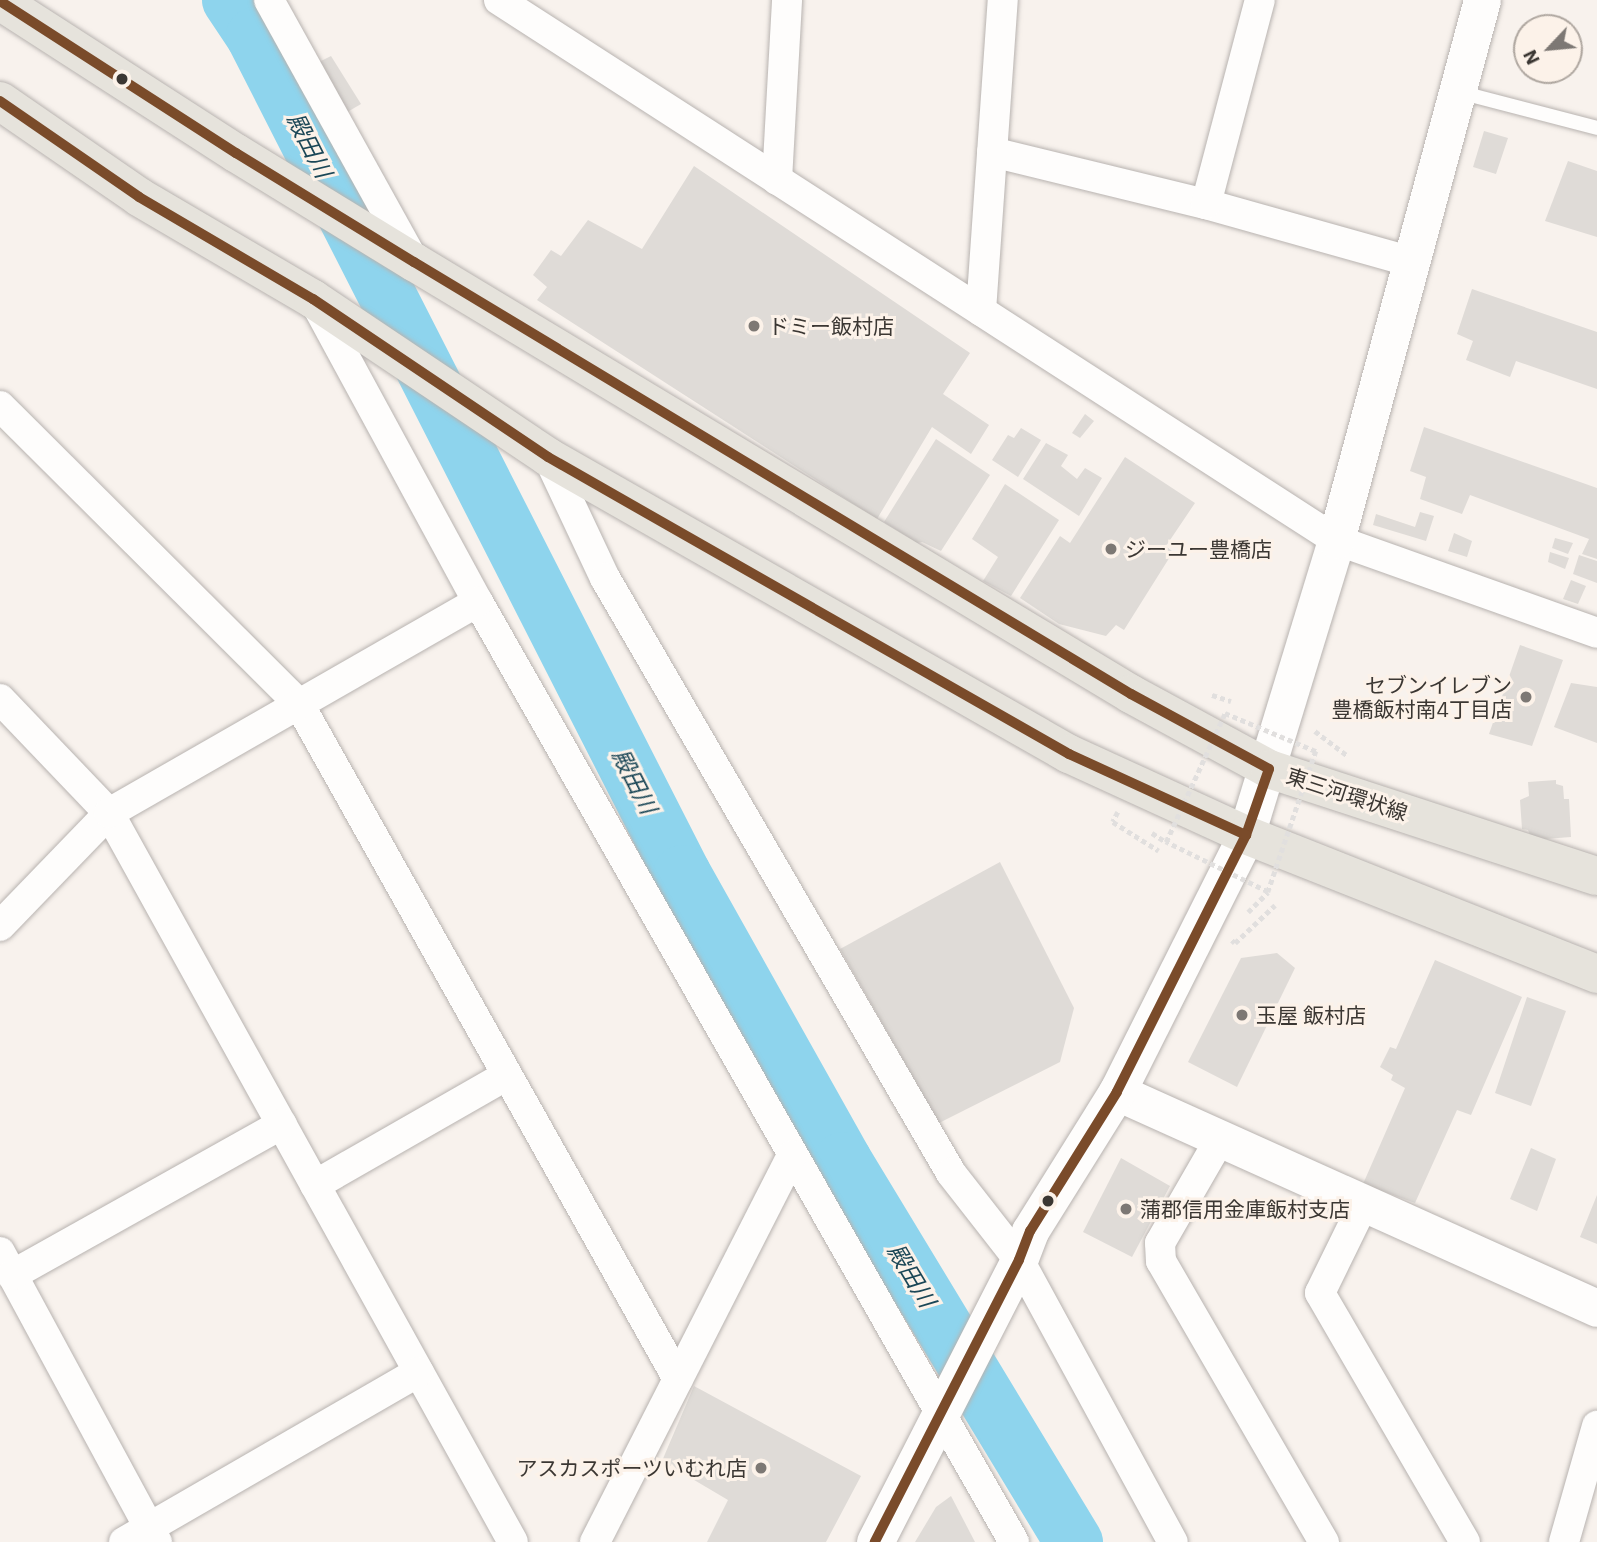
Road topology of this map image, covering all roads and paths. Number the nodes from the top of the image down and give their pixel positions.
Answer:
1 (269, 0) edge
2 (499, 0) edge
3 (787, 0) edge
4 (1003, 0) edge
5 (1260, 0) edge
6 (1482, 0) edge
7 (0, 1) edge
8 (1459, 92) junction
9 (0, 101) edge
10 (1596, 124) edge
11 (992, 152) junction
12 (777, 180) junction
13 (1206, 204) junction
14 (401, 254) junction
15 (1412, 262) junction
16 (322, 304) junction
17 (981, 311) junction
18 (0, 406) edge
19 (548, 457) junction
20 (1335, 540) junction
21 (478, 602) junction
22 (1597, 633) edge
23 (0, 699) edge
24 (299, 704) junction
25 (1269, 769) junction
26 (110, 813) junction
27 (1128, 818) dead end
28 (1147, 830) dead end
29 (1247, 835) junction
30 (1166, 842) junction
31 (1159, 851) dead end
32 (1597, 876) edge
33 (1268, 892) junction
34 (1275, 905) dead end
35 (1242, 917) dead end
36 (0, 926) edge
37 (1226, 933) dead end
38 (1597, 974) edge
39 (507, 1075) junction
40 (1117, 1092) junction
41 (282, 1124) junction
42 (1220, 1139) junction
43 (792, 1155) junction
44 (315, 1185) junction
45 (1364, 1203) junction
46 (6, 1263) edge
47 (1013, 1272) junction
48 (1597, 1308) edge
49 (419, 1372) junction
50 (678, 1379) junction
51 (943, 1407) junction
52 (1597, 1426) edge
53 (153, 1535) edge
54 (124, 1542) edge
55 (513, 1542) edge
56 (595, 1542) edge
57 (876, 1542) edge
58 (1014, 1542) edge
59 (1173, 1542) edge
60 (1324, 1542) edge
61 (1465, 1542) edge
62 (1564, 1542) edge

1 - 14 street
2 - 12 street
3 - 12 street
4 - 11 street
5 - 13 street
6 - 8 street
7 - 14 main road, 東三河環状線
8 - 10 lane
8 - 15 street
9 - 16 main road
11 - 13 street
11 - 17 street
12 - 17 street
13 - 15 street
14 - 25 main road, 東三河環状線
15 - 20 street
16 - 19 main road
16 - 21 street
17 - 20 street
18 - 24 street
19 - 29 main road
19 - 47 street
20 - 22 street
20 - 25 street
21 - 24 street
21 - 43 street
23 - 26 street
24 - 26 street
24 - 39 street
25 - 29 street
25 - 32 main road, 東三河環状線
26 - 36 street
26 - 41 street
27 - 31 path
28 - 30 path
29 - 38 main road
29 - 40 street
30 - 33 path, bridge
30 - 33 path, bridge
33 - 35 path
34 - 37 path
39 - 44 street
39 - 50 street
40 - 42 street
40 - 47 street
41 - 44 street
41 - 46 street
42 - 45 street
42 - 60 street
43 - 50 street
43 - 51 street
44 - 49 street
45 - 48 street
45 - 61 street
46 - 53 street
47 - 51 street
47 - 59 street
49 - 53 street
49 - 55 street
50 - 56 street
51 - 57 street
51 - 58 street
52 - 62 street
53 - 54 street

